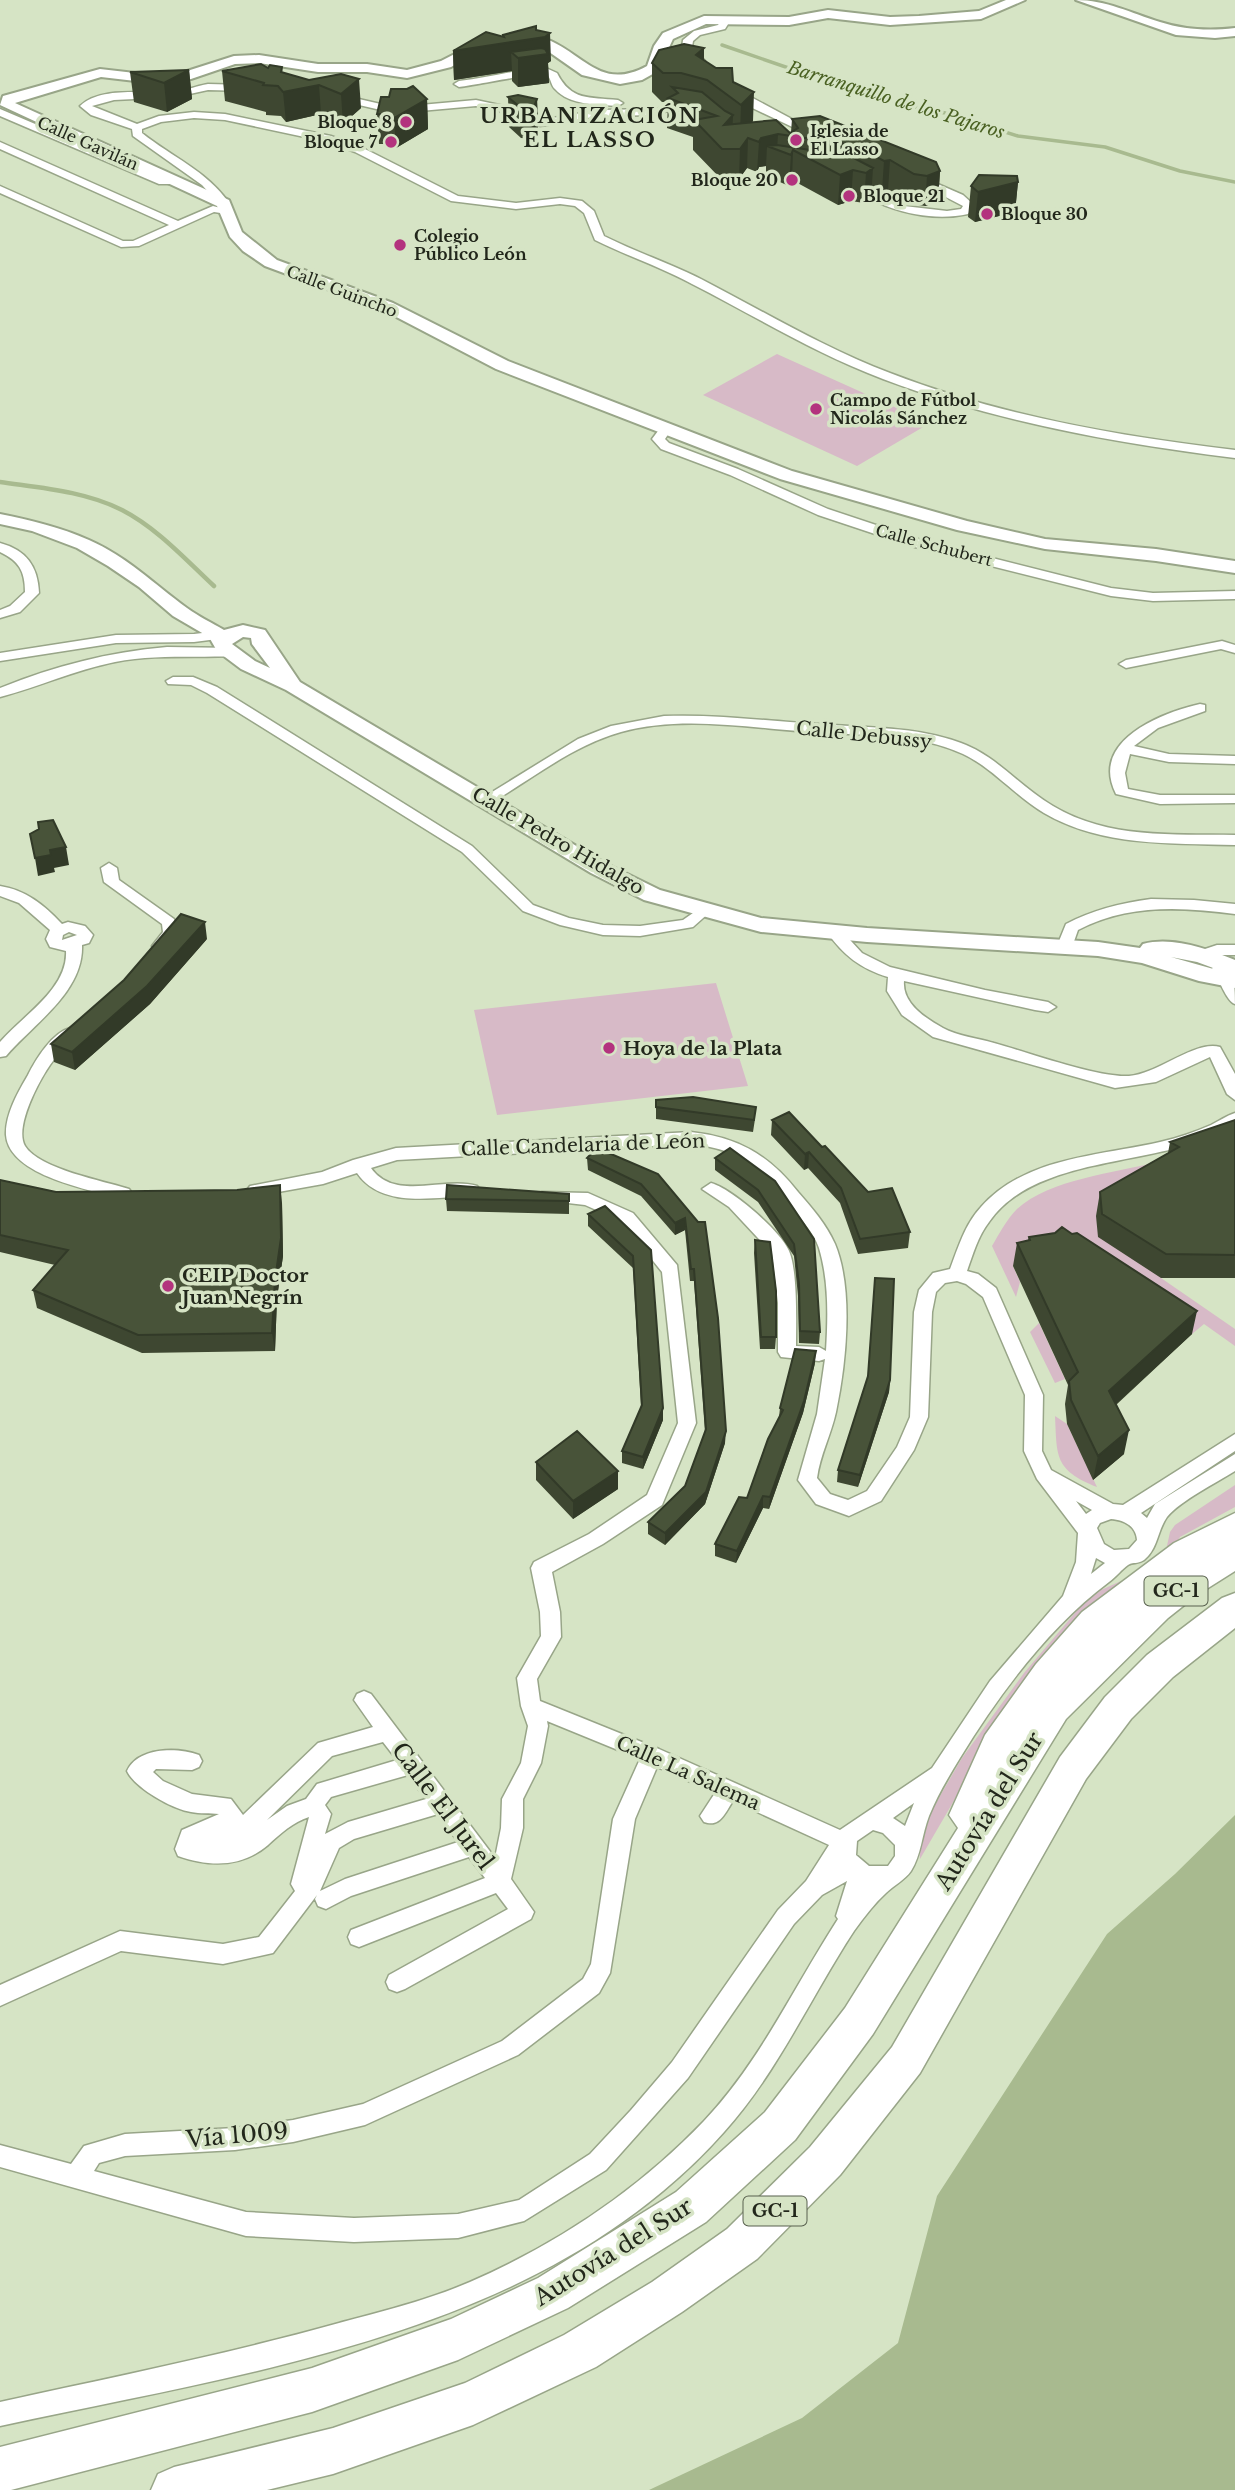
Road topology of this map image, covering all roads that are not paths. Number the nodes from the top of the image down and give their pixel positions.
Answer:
1 (1018, 0) edge
2 (1083, 0) edge
3 (725, 21) junction
4 (1235, 32) edge
5 (459, 84) dead end
6 (254, 88) edge
7 (324, 95) edge
8 (3, 104) edge
9 (137, 127) junction
10 (801, 128) junction
11 (786, 132) edge
12 (825, 138) edge
13 (0, 145) edge
14 (910, 176) edge
15 (844, 181) edge
16 (0, 189) edge
17 (225, 207) junction
18 (176, 224) junction
19 (665, 430) junction
20 (1235, 454) edge
21 (0, 519) edge
22 (0, 547) edge
23 (1235, 567) edge
24 (159, 594) junction
25 (1235, 595) edge
26 (0, 614) edge
27 (1235, 636) edge
28 (257, 638) junction
29 (227, 641) junction
30 (1228, 647) edge
31 (0, 657) edge
32 (1126, 664) dead end
33 (173, 681) dead end
34 (293, 686) junction
35 (0, 693) edge
36 (1200, 708) dead end
37 (1127, 749) junction
38 (1235, 760) edge
39 (1235, 799) edge
40 (486, 800) junction
41 (1235, 840) edge
42 (109, 868) dead end
43 (0, 891) edge
44 (1235, 909) edge
45 (703, 911) junction
46 (835, 932) junction
47 (1065, 946) junction
48 (1235, 950) edge
49 (1172, 957) junction
50 (1210, 957) junction
51 (146, 962) edge
52 (896, 976) junction
53 (1233, 982) edge
54 (1048, 1007) dead end
55 (80, 1025) edge
56 (0, 1052) edge
57 (1235, 1094) edge
58 (1235, 1119) edge
59 (359, 1164) junction
60 (711, 1189) dead end
61 (243, 1191) edge
62 (490, 1191) edge
63 (61, 1193) edge
64 (527, 1194) edge
65 (957, 1275) junction
66 (819, 1354) edge
67 (1235, 1441) edge
68 (1235, 1461) edge
69 (1044, 1474) junction
70 (1118, 1512) junction
71 (1235, 1527) edge
72 (1087, 1534) junction
73 (1147, 1535) junction
74 (1235, 1554) edge
75 (1122, 1558) junction
76 (1071, 1601) junction
77 (1235, 1608) edge
78 (364, 1700) dead end
79 (531, 1706) junction
80 (387, 1732) junction
81 (652, 1755) junction
82 (191, 1761) dead end
83 (413, 1765) junction
84 (937, 1775) junction
85 (728, 1791) junction
86 (442, 1804) junction
87 (313, 1805) junction
88 (711, 1816) dead end
89 (873, 1821) junction
90 (190, 1837) junction
91 (845, 1842) junction
92 (474, 1846) junction
93 (907, 1849) junction
94 (856, 1870) junction
95 (891, 1875) junction
96 (946, 1880) junction
97 (500, 1882) junction
98 (814, 1888) junction
99 (326, 1899) dead end
100 (288, 1919) junction
101 (843, 1930) junction
102 (359, 1937) dead end
103 (397, 1982) dead end
104 (0, 1996) edge
105 (0, 2156) edge
106 (75, 2178) junction
107 (0, 2414) edge
108 (0, 2470) edge
109 (174, 2490) edge

1 - 3 street
2 - 4 street
3 - 8 street
3 - 10 street
5 - 7 street
6 - 9 street
8 - 17 street, Calle Gavilán
9 - 17 street
9 - 20 street
10 - 11 street
10 - 12 street
13 - 18 street
14 - 15 street
16 - 18 street
17 - 18 street
17 - 19 street, Calle Guincho
19 - 23 street, Calle Guincho
19 - 25 street, Calle Schubert
21 - 24 street
22 - 26 street
24 - 28 street
24 - 29 street, Calle Pedro Hidalgo
27 - 30 street
28 - 29 street
28 - 34 street
29 - 31 street
29 - 34 street, Calle Pedro Hidalgo
29 - 35 street
30 - 32 street
33 - 45 street
34 - 40 street, Calle Pedro Hidalgo
36 - 37 street
37 - 38 street
37 - 39 street
40 - 41 street, Calle Debussy
40 - 45 street, Calle Pedro Hidalgo
42 - 51 street
43 - 56 street
44 - 47 street
45 - 46 street, Calle Pedro Hidalgo
46 - 47 street, Calle Pedro Hidalgo
46 - 52 street
47 - 49 street, Calle Pedro Hidalgo
48 - 50 street
49 - 50 street, Calle Pedro Hidalgo
49 - 53 street, Calle Pedro Hidalgo
50 - 53 street, Calle Pedro Hidalgo
52 - 54 street
52 - 57 street
55 - 63 street
58 - 65 street
59 - 61 street, Calle Candelaria de León
59 - 62 street
59 - 65 street, Calle Candelaria de León
60 - 66 street
64 - 79 street
65 - 69 street
67 - 70 street
68 - 73 street
69 - 70 street
69 - 72 street
70 - 72 street
70 - 73 street
71 - 96 highway
72 - 75 street
72 - 76 street
73 - 75 street
74 - 96 highway, Autovía del Sur / GC-1
75 - 76 street
76 - 84 street
77 - 109 highway, GC-1
78 - 80 street, Calle El Jurel
79 - 81 street, Calle La Salema
79 - 97 street
80 - 83 street, Calle El Jurel
80 - 90 street
81 - 85 street, Calle La Salema
81 - 106 street, Vía 1009
82 - 90 street
83 - 86 street, Calle El Jurel
83 - 87 street
84 - 89 street
84 - 93 street
85 - 88 street
85 - 91 street, Calle La Salema
86 - 92 street, Calle El Jurel
86 - 100 street
87 - 90 street
87 - 100 street
89 - 91 street
89 - 93 street
91 - 94 street
91 - 98 street
92 - 97 street, Calle El Jurel
92 - 99 street
93 - 95 street
94 - 95 street
94 - 98 street
94 - 101 street, Autovía del Sur
95 - 101 street, Autovía del Sur
96 - 108 highway, Autovía del Sur / GC-1
97 - 102 street
97 - 103 street, Calle El Jurel
98 - 106 street
100 - 104 street
101 - 107 street, Autovía del Sur
105 - 106 street

